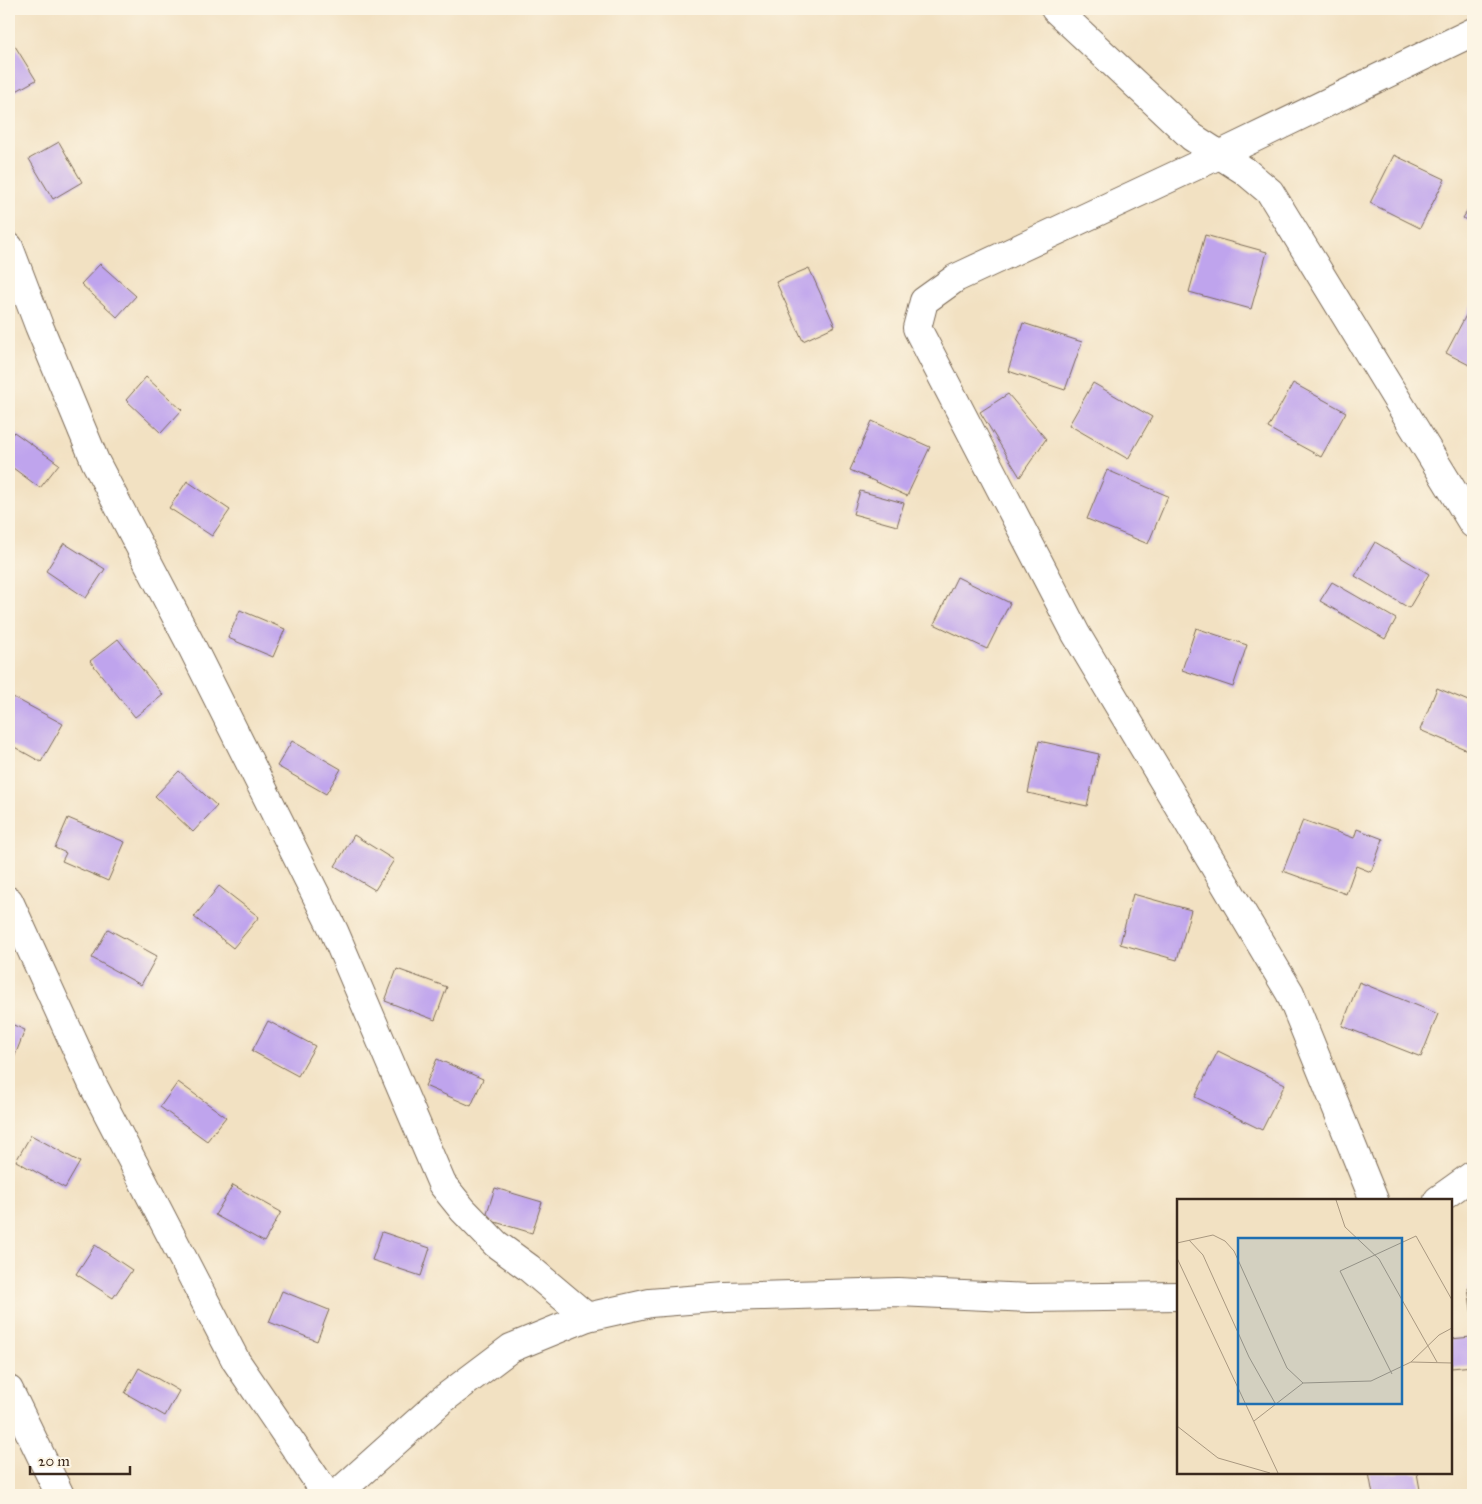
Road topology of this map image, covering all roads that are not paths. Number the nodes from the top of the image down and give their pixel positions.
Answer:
1 (1055, 9) edge
2 (1473, 32) edge
3 (1219, 155) junction
4 (9, 247) edge
5 (1473, 524) edge
6 (9, 901) edge
7 (1473, 1175) edge
8 (1374, 1199) edge
9 (1439, 1199) edge
10 (1177, 1296) edge
11 (587, 1317) junction
12 (9, 1390) edge
13 (60, 1495) edge
14 (327, 1495) edge
15 (336, 1495) edge

1 - 3 street
2 - 3 street
3 - 5 street
3 - 8 street
4 - 11 street
6 - 14 street
7 - 9 street
10 - 11 street
11 - 15 street
12 - 13 street

